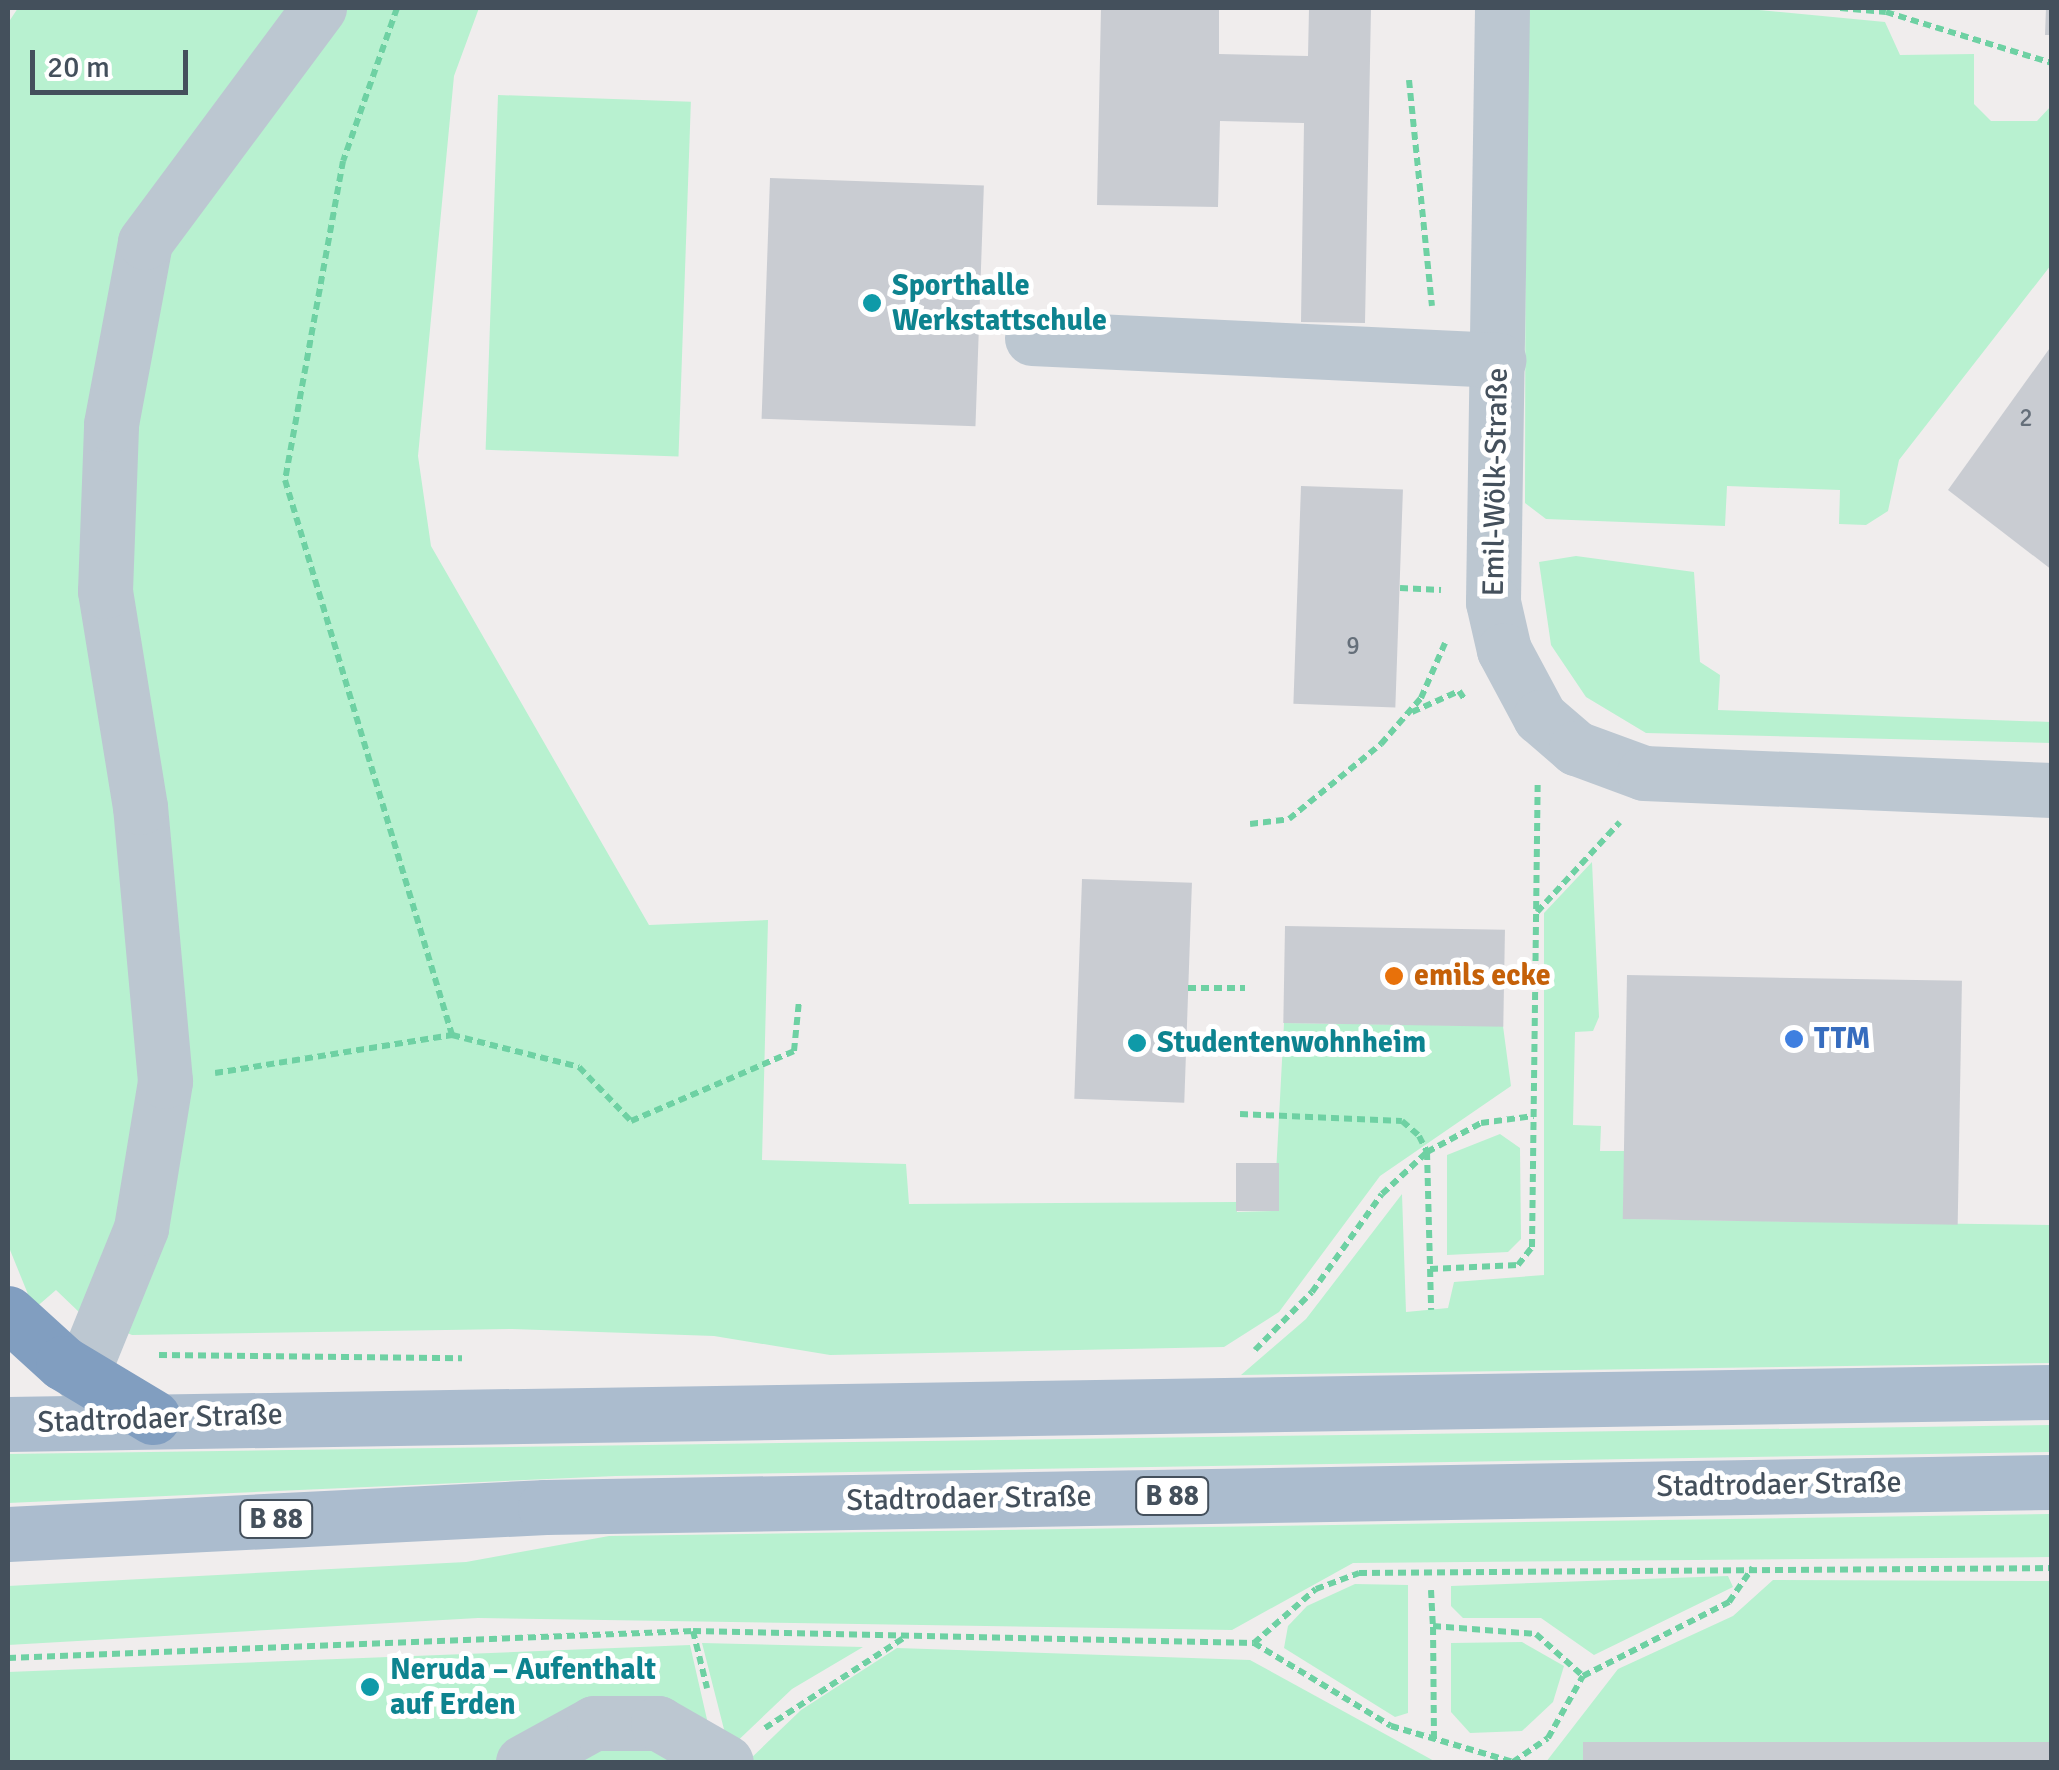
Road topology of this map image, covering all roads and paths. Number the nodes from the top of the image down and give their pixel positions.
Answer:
1 (318, 8) edge
2 (396, 8) edge
3 (1502, 8) edge
4 (1840, 8) edge
5 (2052, 63) edge
6 (1408, 80) dead end
7 (1032, 338) dead end
8 (1438, 356) junction
9 (1498, 360) junction
10 (1400, 588) dead end
11 (1427, 589) dead end
12 (1448, 636) dead end
13 (1473, 712) dead end
14 (1406, 715) junction
15 (1538, 778) dead end
16 (2052, 790) edge
17 (1614, 811) dead end
18 (1250, 824) dead end
19 (1536, 913) junction
20 (1188, 988) dead end
21 (1245, 988) dead end
22 (799, 1001) dead end
23 (452, 1034) junction
24 (165, 1081) junction
25 (1240, 1114) dead end
26 (1534, 1116) junction
27 (1428, 1152) junction
28 (1430, 1270) junction
29 (1431, 1310) dead end
30 (8, 1314) edge
31 (1246, 1356) dead end
32 (468, 1358) dead end
33 (89, 1359) junction
34 (2052, 1392) edge
35 (153, 1417) junction
36 (8, 1424) edge
37 (2052, 1482) edge
38 (8, 1534) edge
39 (1753, 1567) junction
40 (2052, 1568) edge
41 (1431, 1590) dead end
42 (1433, 1626) junction
43 (906, 1636) junction
44 (1254, 1644) junction
45 (8, 1658) edge
46 (1583, 1676) junction
47 (1434, 1739) junction
48 (741, 1749) edge
49 (523, 1762) edge
50 (1513, 1762) edge

1 - 24 street
2 - 23 path
3 - 9 street, Emil-Wölk-Straße
4 - 5 path
6 - 8 path
7 - 8 street
8 - 9 street
9 - 16 street, Emil-Wölk-Straße
10 - 11 path
12 - 14 path
13 - 14 path
14 - 18 path
15 - 19 path
17 - 19 path
19 - 26 path
20 - 21 path
22 - 23 path
23 - 24 path
24 - 33 street
25 - 27 path
26 - 27 path
26 - 28 path
27 - 28 path
27 - 31 path
28 - 29 path
30 - 33 highway
32 - 33 path
33 - 35 highway
34 - 35 main road, Stadtrodaer Straße
35 - 36 main road, Stadtrodaer Straße
37 - 38 main road, Stadtrodaer Straße / B 88
39 - 40 path
39 - 44 path
39 - 46 path
41 - 42 path
42 - 46 path
42 - 47 path
43 - 44 path
43 - 45 path
43 - 48 path
44 - 47 path
46 - 50 path
47 - 50 path
48 - 49 street

